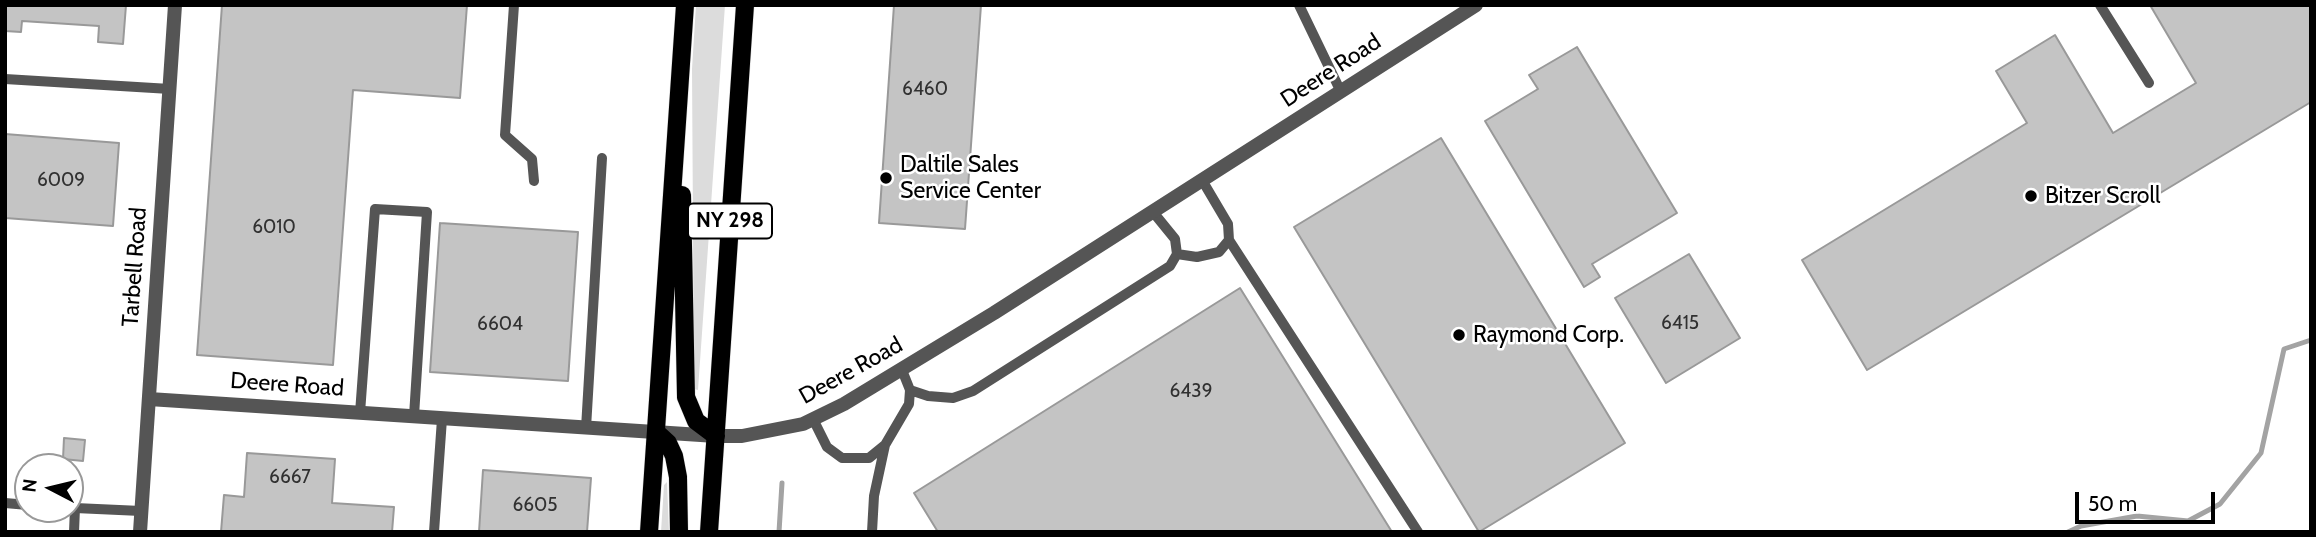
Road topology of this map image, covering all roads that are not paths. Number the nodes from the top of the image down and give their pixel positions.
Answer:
1 (175, 5) edge
2 (514, 5) edge
3 (685, 5) edge
4 (745, 5) edge
5 (1299, 5) edge
6 (2100, 5) edge
7 (1468, 7) edge
8 (5, 79) edge
9 (2149, 83) dead end
10 (170, 89) junction
11 (1341, 92) junction
12 (677, 121) junction
13 (602, 158) dead end
14 (1202, 180) junction
15 (534, 181) dead end
16 (1153, 212) junction
17 (1229, 240) junction
18 (1177, 254) junction
19 (902, 370) junction
20 (910, 390) junction
21 (149, 399) junction
22 (360, 413) junction
23 (414, 416) junction
24 (442, 419) junction
25 (813, 419) junction
26 (586, 428) junction
27 (656, 432) junction
28 (716, 436) junction
29 (885, 446) junction
30 (84, 509) edge
31 (141, 511) junction
32 (140, 532) edge
33 (434, 532) edge
34 (649, 532) edge
35 (679, 532) edge
36 (709, 532) edge
37 (872, 532) edge
38 (1418, 532) edge

1 - 10 street, Tarbell Road
2 - 15 lane
3 - 12 main road, NY 298
4 - 28 main road, NY 298
5 - 11 lane
6 - 9 lane
7 - 11 street, Deere Road
8 - 10 lane
10 - 21 street, Tarbell Road
11 - 14 street, Deere Road
12 - 27 main road, NY 298
12 - 28 main road
13 - 26 lane
14 - 16 street, Deere Road
14 - 17 lane
16 - 18 lane
16 - 19 street, Deere Road
17 - 18 lane
17 - 38 lane
18 - 20 lane
19 - 20 lane
19 - 25 street, Deere Road
20 - 29 lane
21 - 22 street, Deere Road
21 - 31 street, Tarbell Road
22 - 23 street, Deere Road
22 - 23 lane
23 - 24 street, Deere Road
24 - 26 street, Deere Road
24 - 33 lane
25 - 28 street, Deere Road
25 - 29 lane
26 - 27 street, Deere Road
27 - 28 street, Deere Road
27 - 34 main road, NY 298
27 - 35 main road
28 - 36 main road, NY 298
29 - 37 lane
30 - 31 lane
31 - 32 street, Tarbell Road

